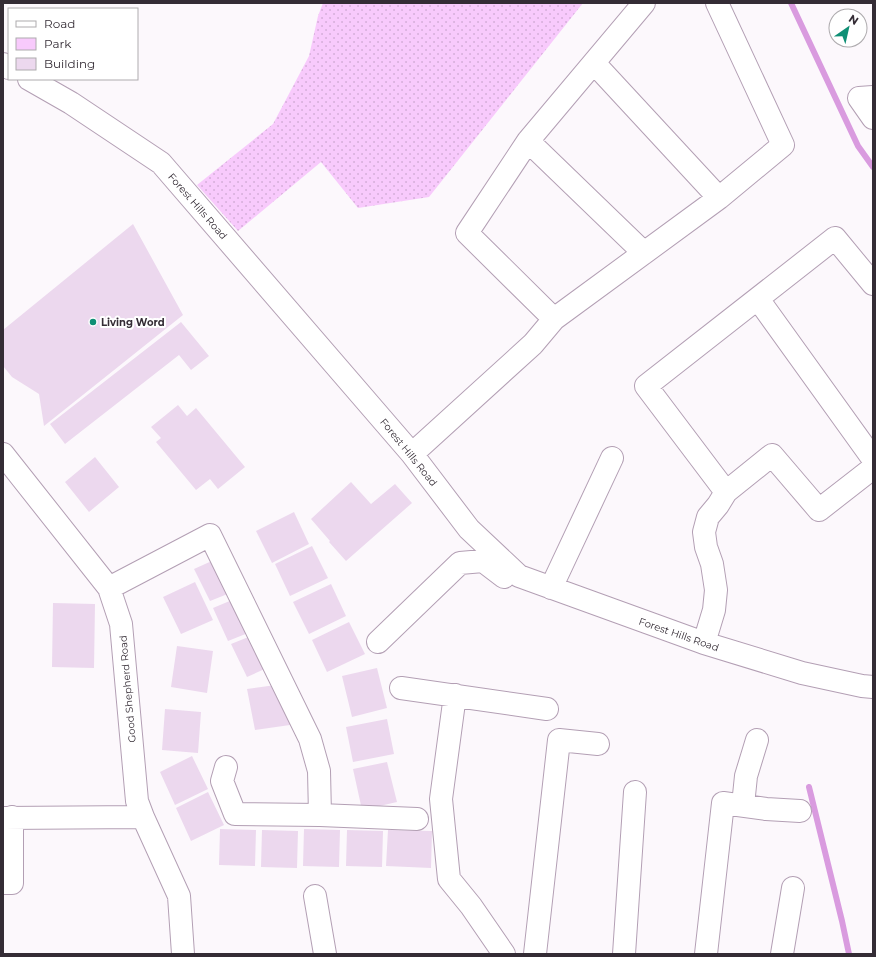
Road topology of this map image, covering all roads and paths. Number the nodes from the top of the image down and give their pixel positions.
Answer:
1 (644, 3) edge
2 (717, 3) edge
3 (594, 63) junction
4 (31, 80) edge
5 (873, 97) edge
6 (873, 118) edge
7 (528, 142) junction
8 (719, 198) junction
9 (644, 253) junction
10 (873, 284) edge
11 (758, 299) junction
12 (554, 319) junction
13 (3, 454) edge
14 (412, 454) junction
15 (612, 458) dead end
16 (873, 459) edge
17 (873, 468) edge
18 (726, 492) junction
19 (519, 576) junction
20 (109, 588) junction
21 (551, 588) junction
22 (378, 642) dead end
23 (704, 643) junction
24 (873, 687) edge
25 (401, 688) dead end
26 (455, 695) junction
27 (547, 709) dead end
28 (757, 740) dead end
29 (598, 744) dead end
30 (226, 767) dead end
31 (635, 792) dead end
32 (743, 805) junction
33 (800, 811) dead end
34 (320, 815) junction
35 (143, 817) junction
36 (7, 818) edge
37 (417, 819) dead end
38 (3, 883) edge
39 (793, 888) dead end
40 (315, 896) dead end
41 (183, 954) edge
42 (325, 954) edge
43 (504, 954) edge
44 (535, 954) edge
45 (624, 954) edge
46 (706, 954) edge
47 (782, 954) edge

1 - 3 street
2 - 8 street
3 - 7 street
3 - 8 street
4 - 14 street, Forest Hills Road
5 - 6 street
7 - 9 street
7 - 12 street
8 - 9 street
9 - 12 street
10 - 11 street
11 - 16 street
11 - 18 street
12 - 14 street
13 - 20 street, Good Shepherd Road
14 - 19 street, Forest Hills Road
15 - 21 street
17 - 18 street
18 - 23 street
19 - 21 street, Forest Hills Road
19 - 22 street
20 - 34 street
20 - 35 street, Good Shepherd Road
21 - 23 street, Forest Hills Road
23 - 24 street, Forest Hills Road
25 - 26 street
26 - 27 street
26 - 43 street
28 - 32 street
29 - 44 street
30 - 34 street
31 - 45 street
32 - 33 street
32 - 46 street
34 - 37 street
35 - 36 street
35 - 41 street, Good Shepherd Road
36 - 38 street
39 - 47 street
40 - 42 street

